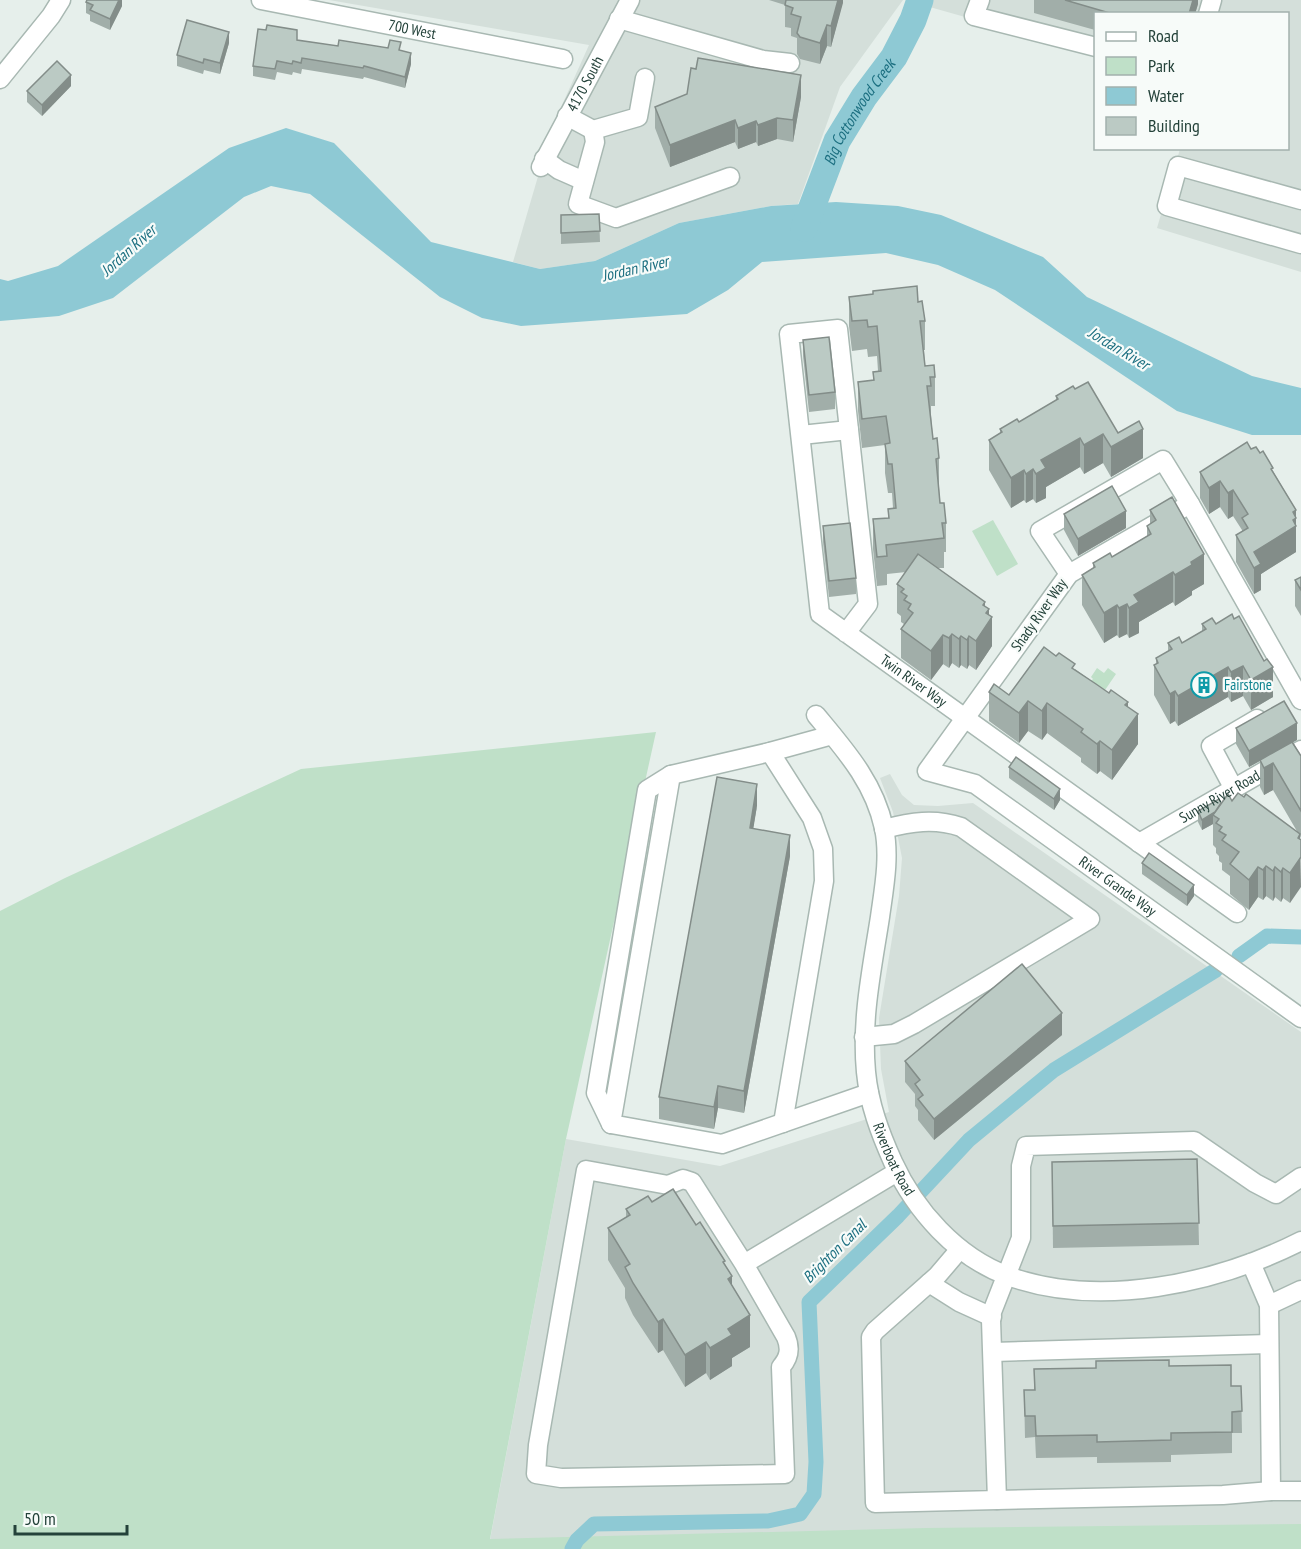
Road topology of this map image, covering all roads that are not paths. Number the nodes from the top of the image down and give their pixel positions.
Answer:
1 (61, 0) edge
2 (261, 0) edge
3 (630, 0) edge
4 (980, 0) edge
5 (620, 19) junction
6 (1094, 47) edge
7 (563, 59) dead end
8 (790, 63) dead end
9 (645, 78) dead end
10 (0, 79) edge
11 (567, 116) junction
12 (593, 130) junction
13 (729, 177) dead end
14 (584, 182) junction
15 (1301, 200) edge
16 (1301, 244) edge
17 (849, 430) junction
18 (801, 435) junction
19 (1191, 504) junction
20 (1069, 574) junction
21 (846, 633) junction
22 (1300, 696) edge
23 (816, 716) dead end
24 (966, 717) junction
25 (832, 735) junction
26 (1301, 750) edge
27 (770, 753) junction
28 (927, 771) joint
29 (1234, 789) junction
30 (884, 829) junction
31 (1139, 843) junction
32 (1237, 913) dead end
33 (1301, 1018) edge
34 (864, 1037) junction
35 (869, 1093) junction
36 (783, 1123) junction
37 (901, 1179) junction
38 (1300, 1179) edge
39 (1301, 1241) edge
40 (960, 1249) junction
41 (1251, 1263) junction
42 (744, 1264) junction
43 (1007, 1276) junction
44 (929, 1283) junction
45 (1301, 1290) edge
46 (1269, 1305) junction
47 (992, 1317) junction
48 (1269, 1344) junction
49 (993, 1352) junction
50 (1271, 1491) junction
51 (1301, 1491) edge
52 (997, 1500) junction

1 - 10 street
2 - 7 street, 700 West
3 - 5 street, 4170 South
4 - 6 street
5 - 8 street
5 - 11 street, 4170 South
9 - 12 street
11 - 12 street
11 - 14 street, 4170 South
12 - 14 street
13 - 14 street
15 - 16 street
17 - 18 street
17 - 18 street, Twin River Way
17 - 21 street
18 - 21 street, Twin River Way
19 - 20 street, Shady River Way
19 - 20 street
19 - 22 street
20 - 24 street, Shady River Way
21 - 24 street, Twin River Way
22 - 29 street
23 - 25 street, Riverboat Road
24 - 28 street, Shady River Way
24 - 31 street, Twin River Way
25 - 27 street
25 - 30 street, Riverboat Road
26 - 29 street, Sunny River Road
27 - 36 street
27 - 36 street
28 - 33 street, River Grande Way
29 - 31 street, Sunny River Road
30 - 34 street, Riverboat Road
30 - 34 street
31 - 32 street, Twin River Way
34 - 35 street, Riverboat Road
35 - 36 street
35 - 37 street, Riverboat Road
37 - 40 street, Riverboat Road
37 - 42 street
38 - 43 street
39 - 41 street, Riverboat Road
40 - 43 street, Riverboat Road
40 - 44 street
41 - 43 street, Riverboat Road
41 - 46 street
42 - 42 street
43 - 47 street
44 - 47 street
44 - 52 street
45 - 46 street
46 - 48 street
47 - 49 street
48 - 49 street
48 - 50 street
49 - 52 street
50 - 51 street
50 - 52 street

